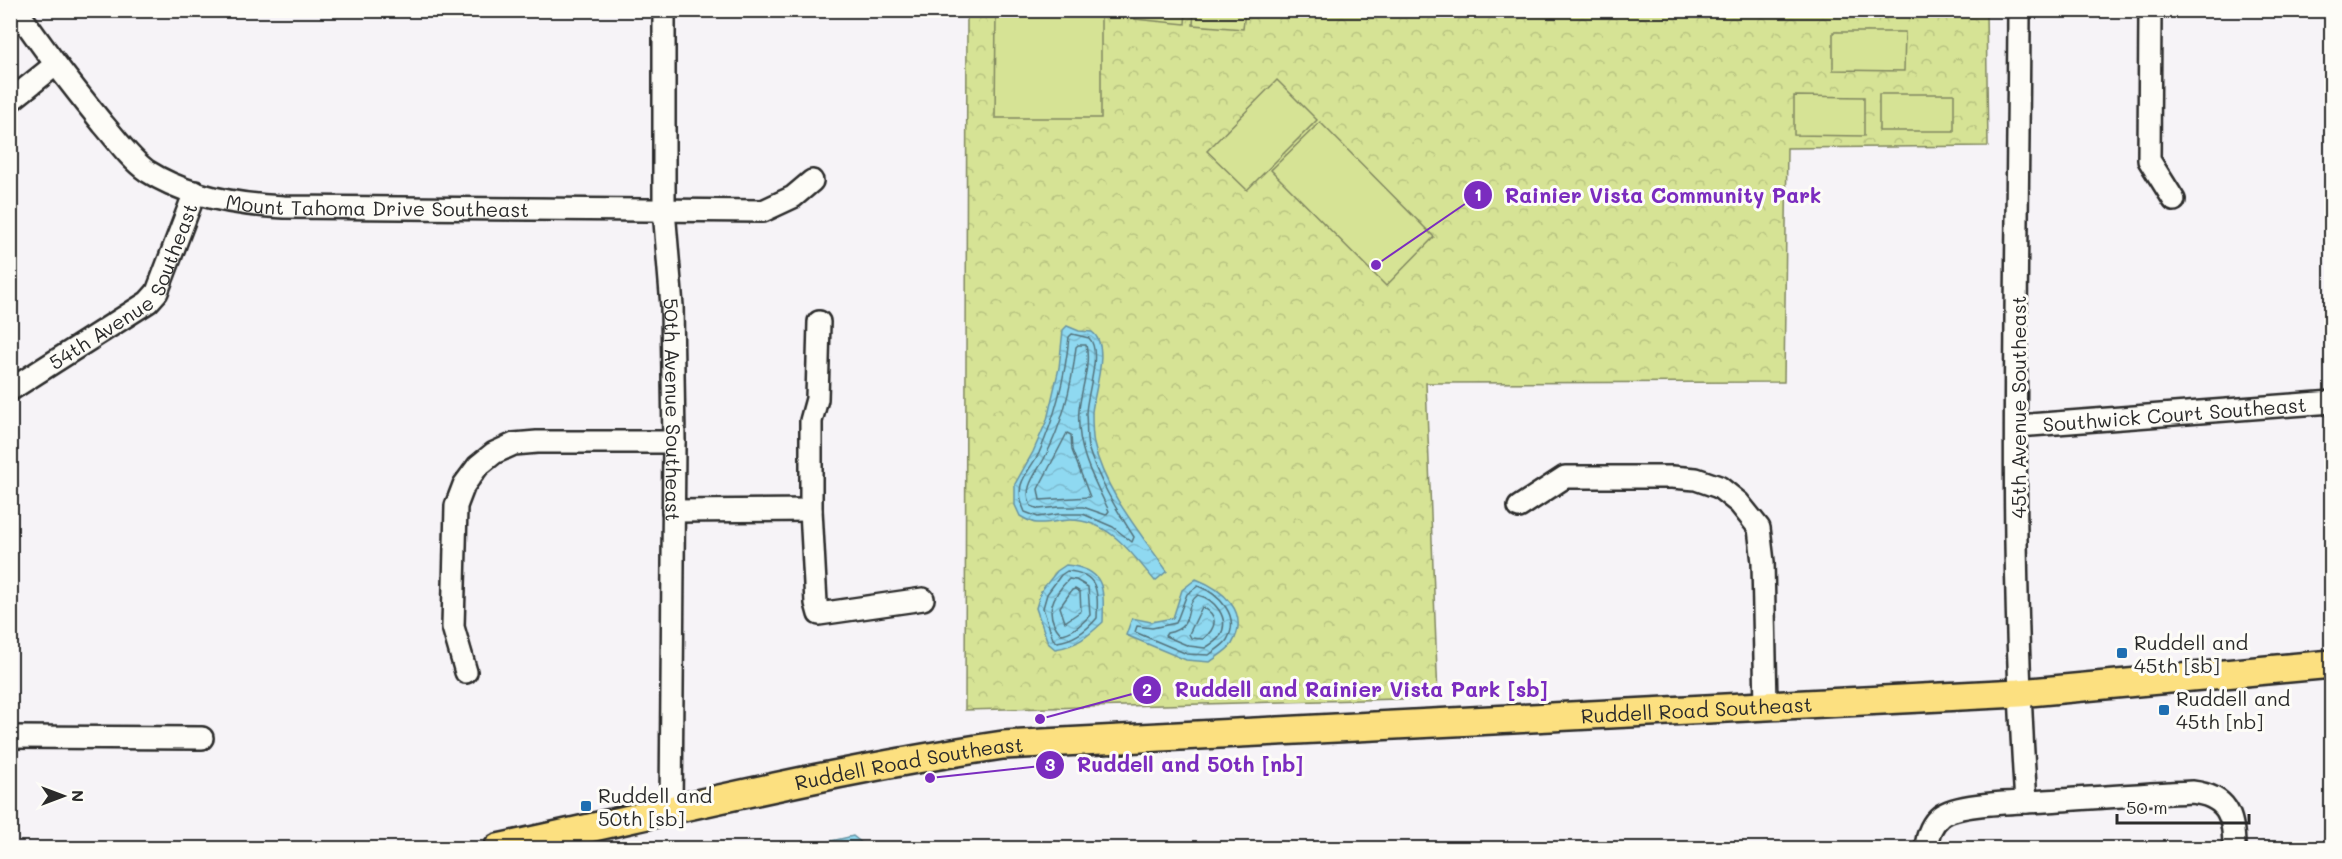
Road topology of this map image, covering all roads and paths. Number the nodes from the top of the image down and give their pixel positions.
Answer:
1 (17, 10) edge
2 (664, 10) edge
3 (2019, 10) edge
4 (2150, 10) edge
5 (54, 66) junction
6 (10, 101) edge
7 (812, 181) dead end
8 (195, 192) junction
9 (2174, 200) dead end
10 (664, 210) junction
11 (819, 322) dead end
12 (10, 390) edge
13 (2331, 402) edge
14 (2017, 426) junction
15 (674, 442) junction
16 (1520, 507) dead end
17 (811, 510) junction
18 (673, 512) junction
19 (923, 599) dead end
20 (2331, 664) edge
21 (466, 672) dead end
22 (2019, 693) junction
23 (1766, 706) junction
24 (10, 737) edge
25 (202, 738) dead end
26 (2026, 802) junction
27 (671, 810) junction
28 (498, 849) edge
29 (1926, 849) edge
30 (2234, 849) edge

1 - 5 street, Mount Tahoma Drive Southeast
2 - 10 street, 50th Avenue Southeast
3 - 14 street, 45th Avenue Southeast
4 - 9 street
5 - 6 street
5 - 8 street, Mount Tahoma Drive Southeast
7 - 10 street, Mount Tahoma Drive Southeast
8 - 10 street, Mount Tahoma Drive Southeast
8 - 12 street, 54th Avenue Southeast
10 - 15 street, 50th Avenue Southeast
11 - 17 street
13 - 14 street, Southwick Court Southeast
14 - 22 street, 45th Avenue Southeast
15 - 18 street, 50th Avenue Southeast
15 - 21 street
16 - 23 street
17 - 18 street
17 - 19 street
18 - 27 street, 50th Avenue Southeast
20 - 22 main road, Ruddell Road Southeast
22 - 23 main road, Ruddell Road Southeast
22 - 26 street, 45th Avenue Southeast
23 - 27 main road, Ruddell Road Southeast
24 - 25 street
26 - 29 street
26 - 30 street
27 - 28 main road, Ruddell Road Southeast

